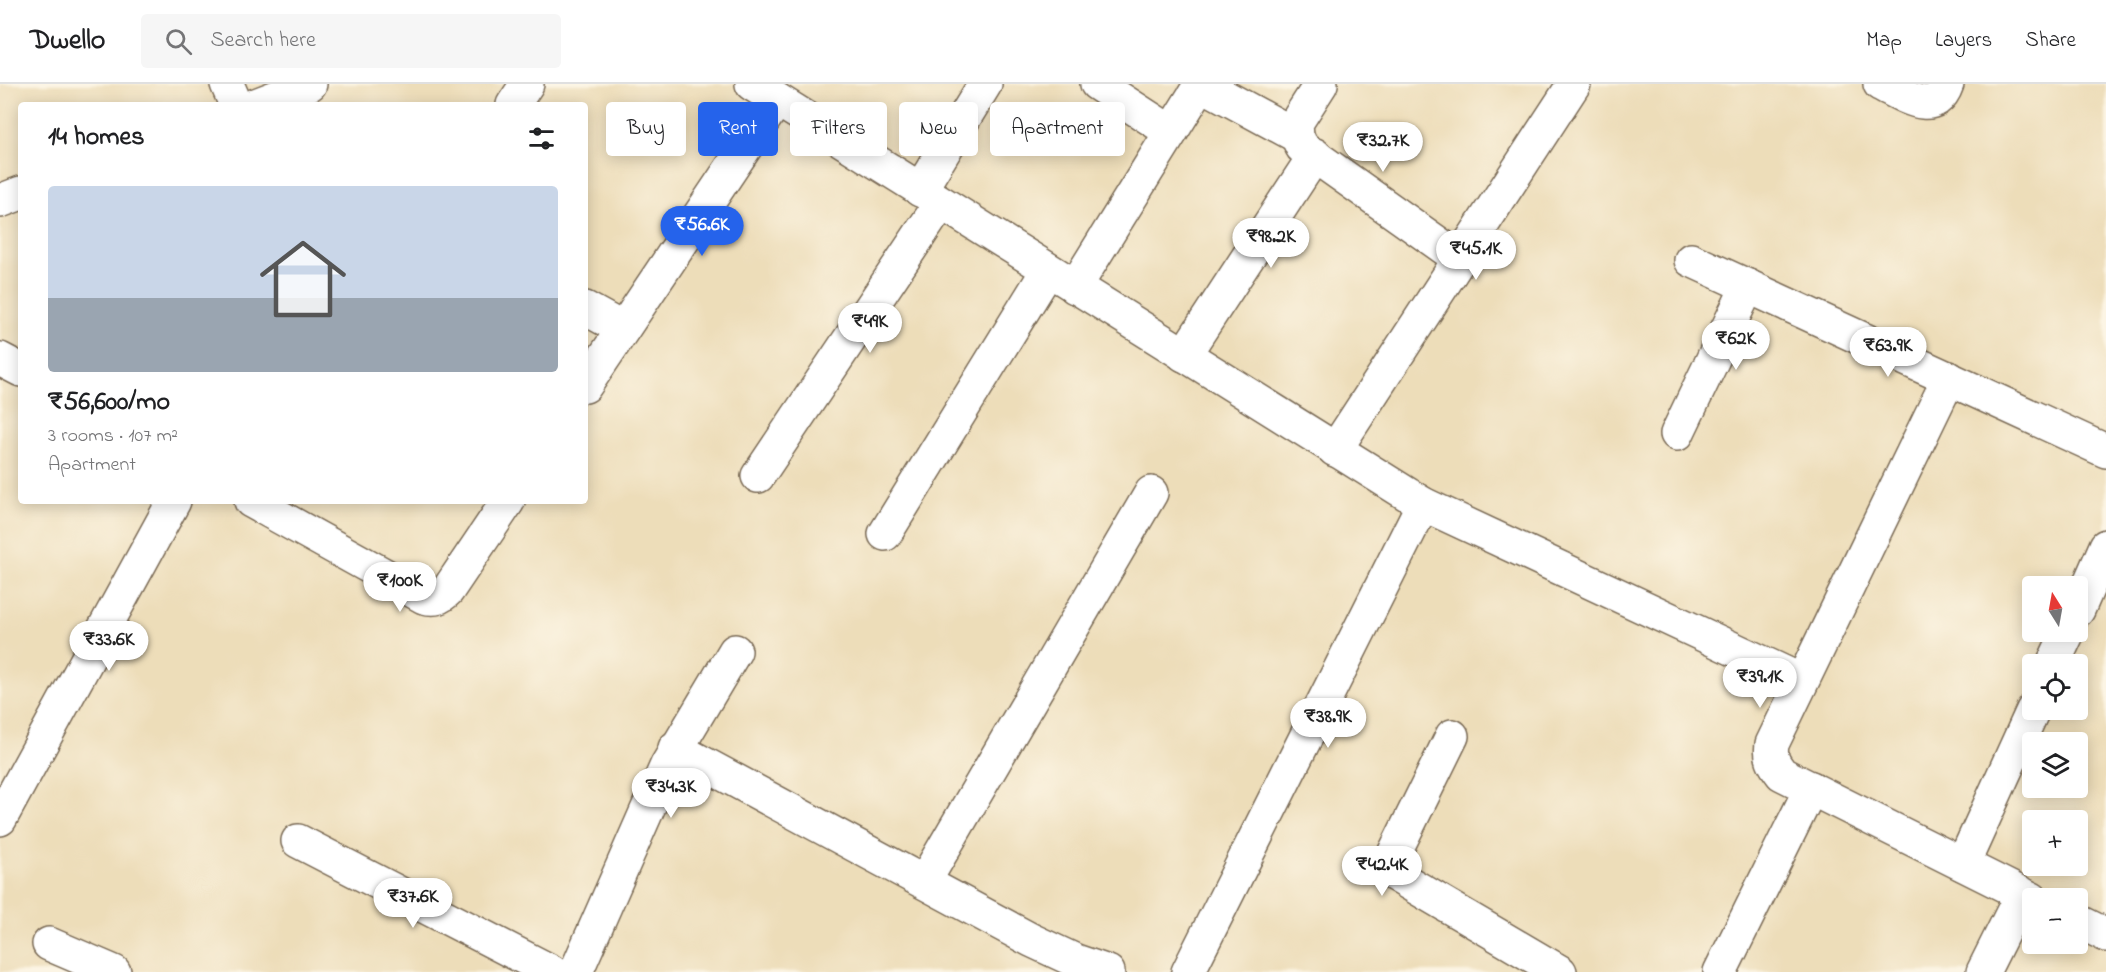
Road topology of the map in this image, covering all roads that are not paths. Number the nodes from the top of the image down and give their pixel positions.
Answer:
1 (227, 84) edge
2 (310, 84) edge
3 (527, 84) edge
4 (986, 84) edge
5 (1096, 84) edge
6 (1201, 84) edge
7 (1321, 84) edge
8 (1574, 84) edge
9 (1880, 84) edge
10 (1947, 84) edge
11 (778, 93) edge
12 (235, 102) edge
13 (264, 102) edge
14 (515, 102) edge
15 (1171, 132) junction
16 (1306, 146) junction
17 (18, 194) edge
18 (930, 196) junction
19 (0, 201) edge
20 (1460, 260) junction
21 (1691, 260) dead end
22 (1048, 270) junction
23 (1749, 286) junction
24 (1075, 287) junction
25 (588, 310) edge
26 (623, 329) junction
27 (1184, 356) junction
28 (0, 358) edge
29 (18, 368) edge
30 (1949, 378) junction
31 (588, 382) edge
32 (1677, 434) dead end
33 (1335, 450) junction
34 (2106, 451) edge
35 (758, 476) dead end
36 (1152, 493) dead end
37 (172, 504) edge
38 (256, 504) edge
39 (506, 504) edge
40 (1423, 504) junction
41 (885, 534) dead end
42 (2106, 546) edge
43 (2088, 587) edge
44 (735, 651) dead end
45 (1802, 681) junction
46 (2028, 720) edge
47 (1452, 736) dead end
48 (675, 748) junction
49 (1811, 788) junction
50 (0, 819) edge
51 (298, 841) dead end
52 (1963, 864) junction
53 (924, 882) junction
54 (2022, 894) edge
55 (2022, 905) edge
56 (2088, 926) edge
57 (2106, 935) edge
58 (49, 944) dead end
59 (114, 972) edge
60 (552, 972) edge
61 (576, 972) edge
62 (1108, 972) edge
63 (1188, 972) edge
64 (1560, 972) edge
65 (1720, 972) edge
66 (1983, 972) edge

1 - 12 street
2 - 13 street
3 - 14 street
4 - 18 street
5 - 15 street
6 - 15 street
6 - 16 street
7 - 16 street
8 - 20 street
9 - 10 street
11 - 18 street
11 - 26 street
15 - 24 street
16 - 20 street
16 - 27 street
17 - 19 street
18 - 22 street
18 - 35 street
20 - 33 street
21 - 23 street
22 - 24 street
22 - 41 street
23 - 30 street
23 - 32 street
24 - 27 street
25 - 26 street
26 - 31 street
27 - 33 street
28 - 29 street
30 - 34 street
30 - 45 street
33 - 40 street
36 - 53 street
37 - 50 street
38 - 39 street
40 - 45 street
40 - 63 street
42 - 43 street
44 - 48 street
45 - 49 street
46 - 52 street
47 - 64 street
48 - 53 street
48 - 61 street
49 - 52 street
49 - 65 street
51 - 60 street
52 - 54 street
53 - 62 street
55 - 66 street
56 - 57 street
58 - 59 street

